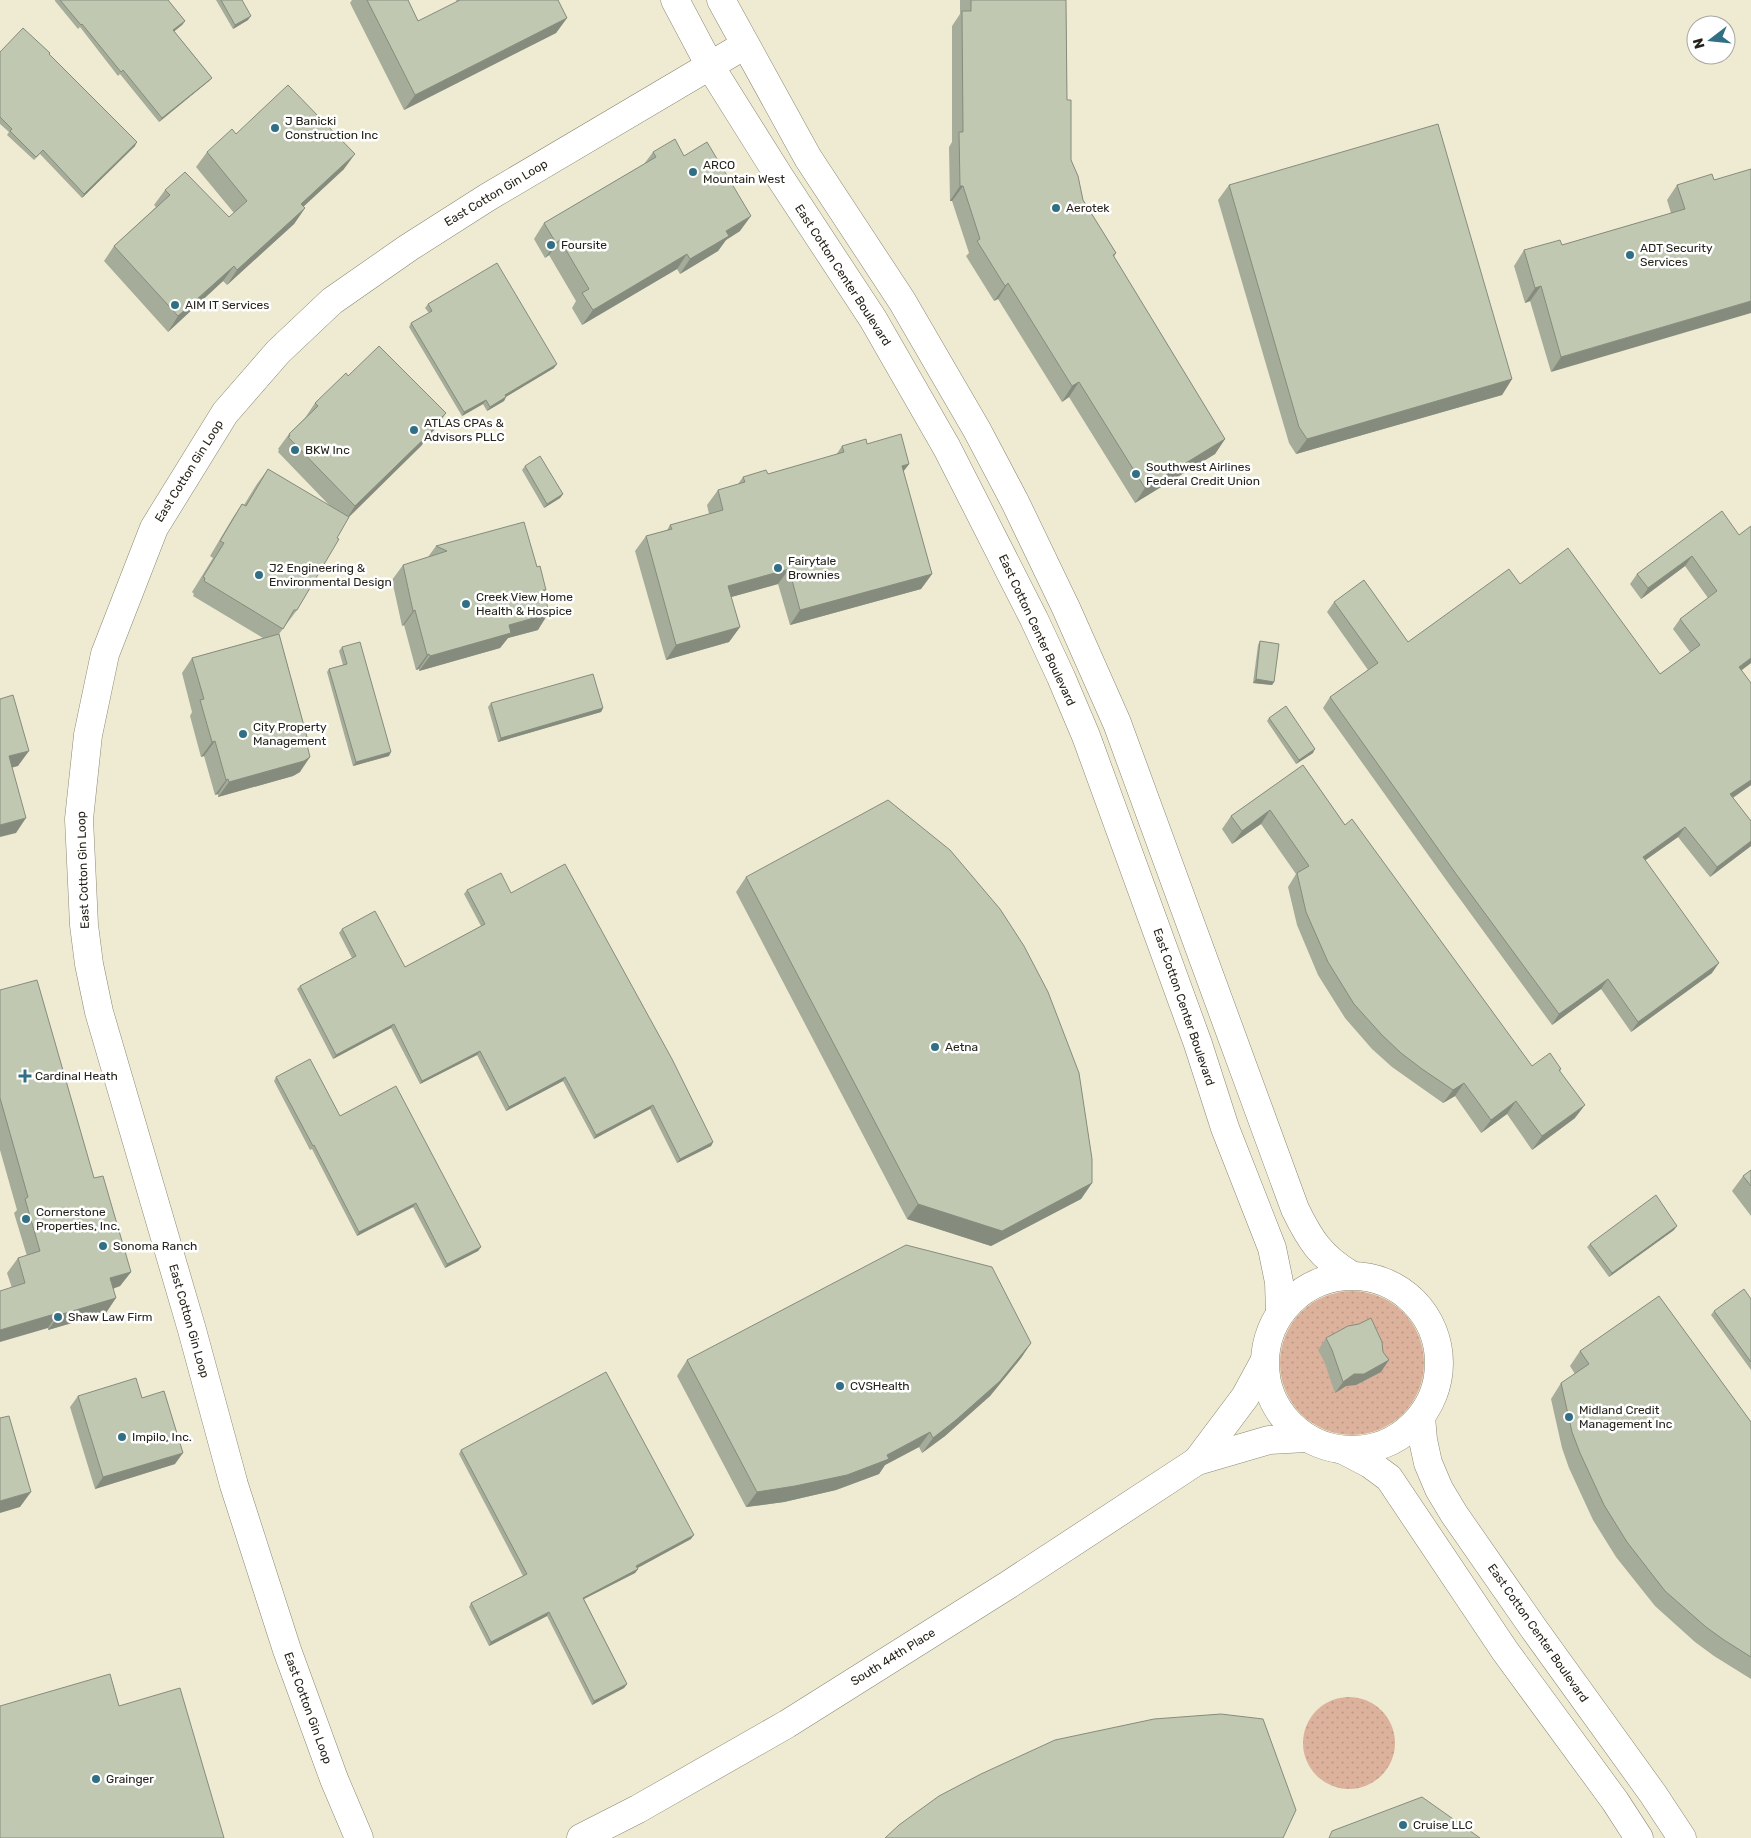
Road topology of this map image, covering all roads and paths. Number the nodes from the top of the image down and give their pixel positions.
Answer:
1 (675, 0) edge
2 (722, 0) edge
3 (745, 45) junction
4 (710, 66) junction
5 (1156, 929) junction
6 (1255, 1105) junction
7 (1350, 1276) junction
8 (1280, 1312) junction
9 (1264, 1362) junction
10 (1421, 1417) junction
11 (1306, 1438) junction
12 (1343, 1450) junction
13 (1197, 1461) junction
14 (359, 1838) edge
15 (581, 1838) edge
16 (1639, 1838) edge
17 (1682, 1838) edge

1 - 4 street, East Cotton Center Boulevard
2 - 3 street, East Cotton Center Boulevard
3 - 4 street, East Cotton Gin Loop
3 - 6 street, East Cotton Center Boulevard
4 - 5 street, East Cotton Center Boulevard
4 - 14 street, East Cotton Gin Loop
5 - 6 street
5 - 8 street, East Cotton Center Boulevard
6 - 7 street, East Cotton Center Boulevard
7 - 8 street, East Cotton Center Boulevard
7 - 10 street, East Cotton Center Boulevard
8 - 9 street, East Cotton Center Boulevard
9 - 11 street, East Cotton Center Boulevard
9 - 13 street, South 44th Place
10 - 12 street, East Cotton Center Boulevard
10 - 17 street, East Cotton Center Boulevard
11 - 12 street, East Cotton Center Boulevard
11 - 13 street, South 44th Place
12 - 16 street, East Cotton Center Boulevard
13 - 15 street, South 44th Place

